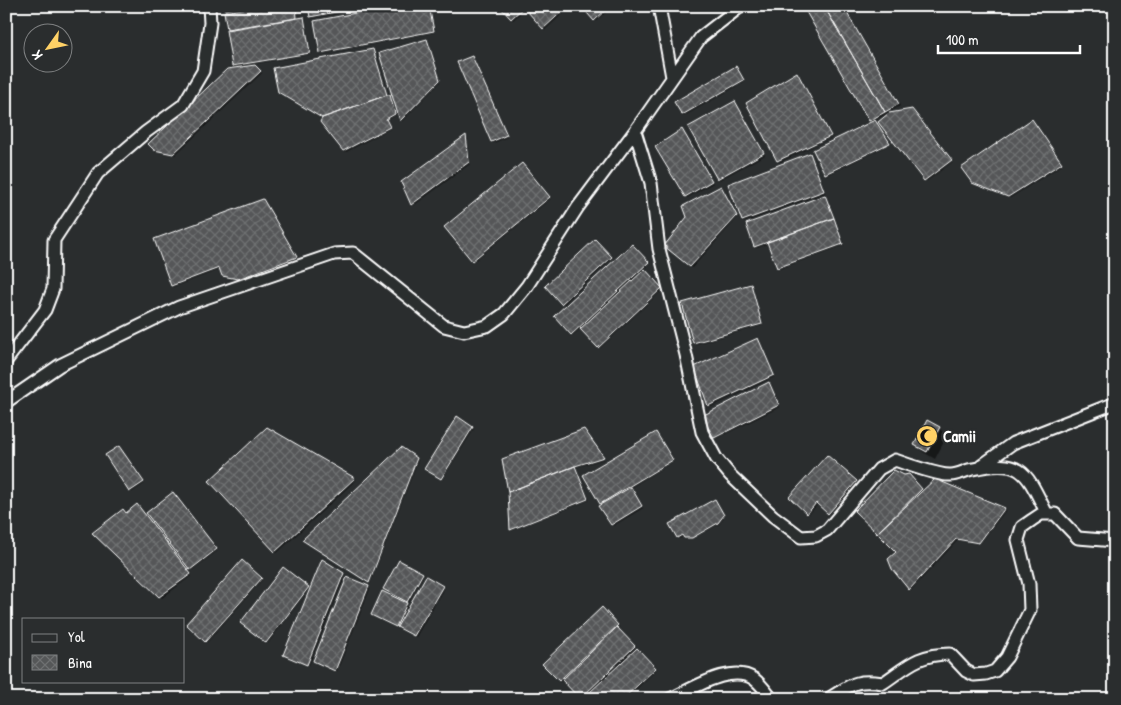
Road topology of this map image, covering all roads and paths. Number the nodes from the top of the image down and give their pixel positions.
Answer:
1 (209, 6) edge
2 (658, 6) edge
3 (741, 6) edge
4 (672, 77) junction
5 (635, 131) junction
6 (6, 362) edge
7 (6, 402) edge
8 (1115, 403) edge
9 (978, 468) junction
10 (1047, 514) junction
11 (1115, 541) edge
12 (670, 699) edge
13 (772, 699) edge
14 (828, 699) edge

1 - 6 street
2 - 4 street
3 - 4 street
4 - 5 street
5 - 7 street
5 - 9 street
8 - 9 street
9 - 10 street
10 - 11 street
10 - 14 street
12 - 13 street

